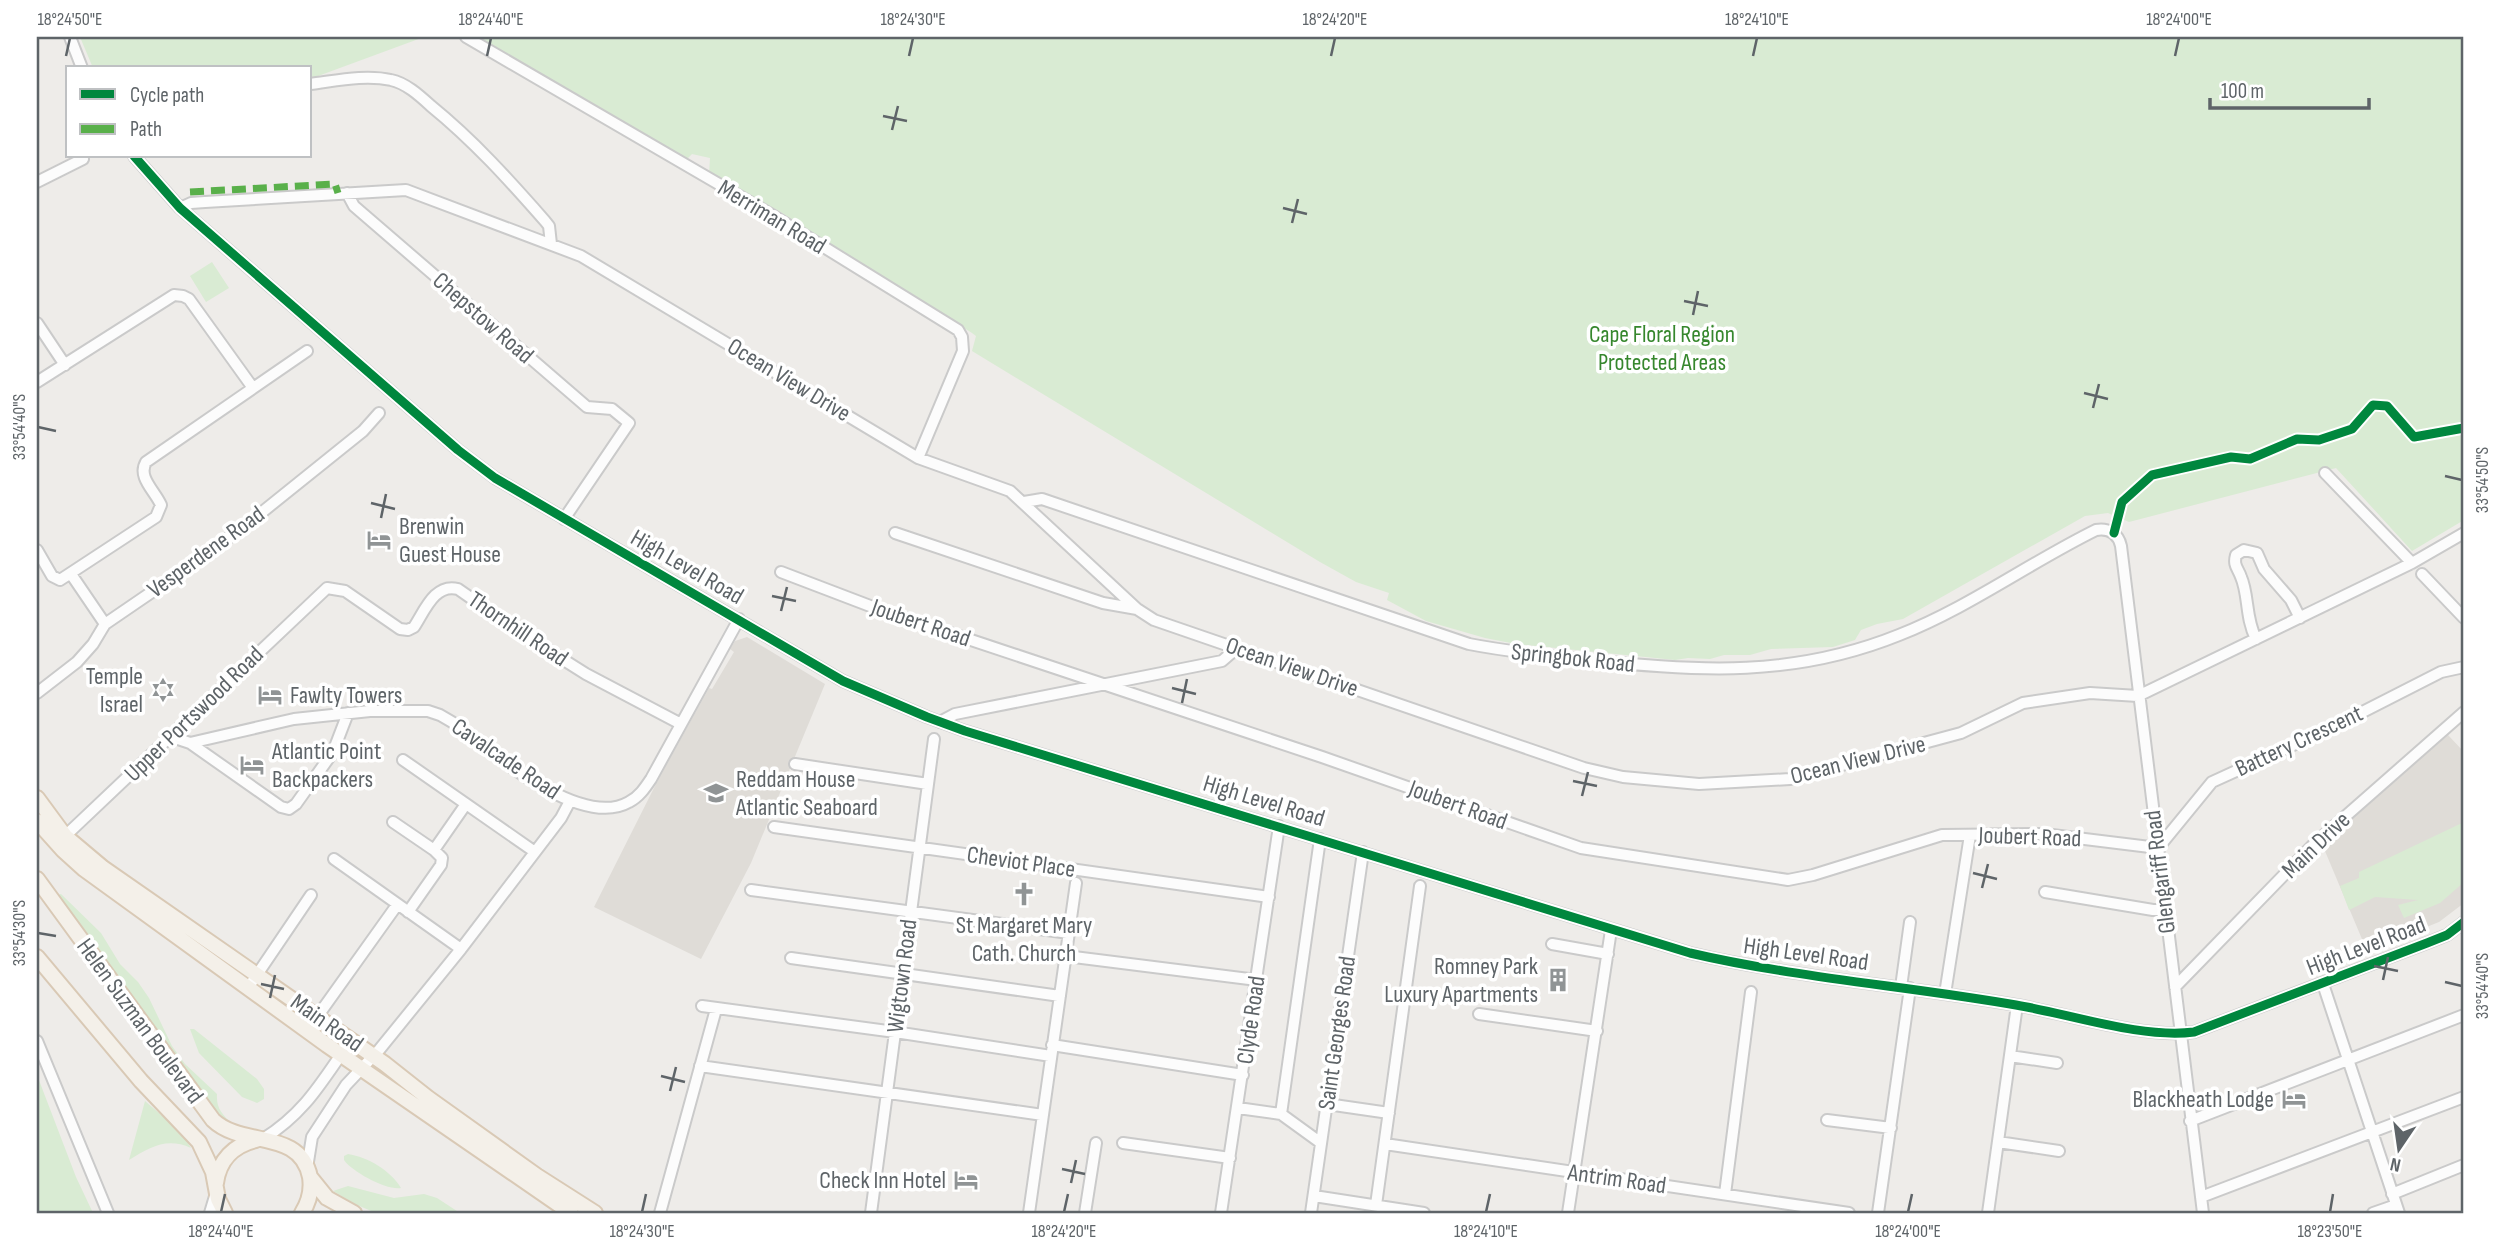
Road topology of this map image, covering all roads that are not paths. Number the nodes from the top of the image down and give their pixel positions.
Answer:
1 (70, 37) edge
2 (466, 37) edge
3 (81, 66) edge
4 (312, 84) edge
5 (136, 158) edge
6 (83, 159) dead end
7 (37, 182) edge
8 (346, 193) junction
9 (180, 208) junction
10 (551, 244) junction
11 (37, 323) edge
12 (307, 351) dead end
13 (65, 365) junction
14 (37, 382) edge
15 (253, 388) junction
16 (379, 413) dead end
17 (918, 458) junction
18 (2325, 472) dead end
19 (1024, 502) junction
20 (564, 519) junction
21 (895, 533) dead end
22 (2114, 533) joint
23 (2464, 533) edge
24 (37, 550) edge
25 (2412, 563) junction
26 (781, 572) dead end
27 (71, 574) junction
28 (2422, 574) dead end
29 (332, 587) joint
30 (1137, 609) junction
31 (2300, 618) junction
32 (2464, 618) edge
33 (739, 619) junction
34 (105, 624) junction
35 (2256, 639) junction
36 (1237, 648) junction
37 (2464, 667) edge
38 (1107, 685) junction
39 (37, 694) edge
40 (2138, 696) junction
41 (2464, 712) edge
42 (348, 713) junction
43 (940, 722) junction
44 (681, 724) junction
45 (172, 737) junction
46 (934, 739) dead end
47 (190, 743) junction
48 (403, 760) dead end
49 (795, 764) dead end
50 (928, 784) junction
51 (37, 797) edge
52 (570, 801) junction
53 (466, 804) junction
54 (37, 821) edge
55 (393, 822) dead end
56 (1279, 826) junction
57 (774, 827) dead end
58 (1970, 835) junction
59 (1320, 839) junction
60 (61, 840) junction
61 (919, 847) junction
62 (2158, 848) junction
63 (535, 852) junction
64 (1363, 852) junction
65 (438, 854) junction
66 (334, 859) dead end
67 (37, 879) edge
68 (1076, 883) dead end
69 (1420, 886) dead end
70 (751, 890) dead end
71 (2045, 892) dead end
72 (312, 895) dead end
73 (1269, 897) junction
74 (397, 905) junction
75 (2164, 910) junction
76 (153, 911) junction
77 (910, 911) junction
78 (408, 912) junction
79 (1910, 922) dead end
80 (2464, 922) edge
81 (1611, 930) junction
82 (1069, 933) junction
83 (1552, 944) dead end
84 (461, 949) junction
85 (1608, 954) junction
86 (1066, 956) junction
87 (791, 958) dead end
88 (39, 962) edge
89 (257, 973) junction
90 (902, 973) junction
91 (1257, 980) junction
92 (2323, 984) junction
93 (2175, 987) junction
94 (248, 988) junction
95 (1905, 988) junction
96 (1751, 992) dead end
97 (1945, 994) junction
98 (1060, 996) junction
99 (2017, 1005) junction
100 (702, 1006) dead end
101 (716, 1009) junction
102 (1479, 1014) dead end
103 (2464, 1015) edge
104 (317, 1017) junction
105 (307, 1031) junction
106 (1597, 1031) junction
107 (895, 1032) junction
108 (2181, 1034) junction
109 (351, 1040) junction
110 (37, 1041) edge
111 (1052, 1051) junction
112 (341, 1054) junction
113 (373, 1056) junction
114 (2010, 1056) junction
115 (2349, 1060) junction
116 (2057, 1063) dead end
117 (700, 1066) junction
118 (362, 1069) junction
119 (1242, 1075) junction
120 (888, 1093) junction
121 (2464, 1097) edge
122 (1327, 1104) junction
123 (1238, 1108) junction
124 (1281, 1114) junction
125 (1389, 1114) junction
126 (1043, 1115) junction
127 (1827, 1120) dead end
128 (2190, 1121) junction
129 (1891, 1128) junction
130 (2372, 1132) junction
131 (262, 1139) junction
132 (1998, 1142) junction
133 (1096, 1143) dead end
134 (1123, 1143) dead end
135 (1321, 1143) junction
136 (1385, 1144) junction
137 (2059, 1151) dead end
138 (1230, 1158) junction
139 (2464, 1165) edge
140 (308, 1172) junction
141 (1574, 1172) junction
142 (216, 1189) junction
143 (1725, 1195) junction
144 (1314, 1196) junction
145 (2201, 1197) junction
146 (2396, 1204) edge
147 (1376, 1205) junction
148 (1785, 1208) edge
149 (108, 1213) edge
150 (209, 1213) edge
151 (225, 1213) edge
152 (302, 1213) edge
153 (354, 1213) edge
154 (571, 1213) edge
155 (595, 1213) edge
156 (660, 1213) edge
157 (871, 1213) edge
158 (1029, 1213) edge
159 (1085, 1213) edge
160 (1222, 1213) edge
161 (1311, 1213) edge
162 (1424, 1213) edge
163 (1568, 1213) edge
164 (1849, 1213) edge
165 (1878, 1213) edge
166 (1988, 1213) edge
167 (2203, 1213) edge
168 (2374, 1213) edge

1 - 3 street
2 - 17 street, Merriman Road
4 - 10 street
5 - 9 street, High Level Road
6 - 7 street
8 - 9 street, Ocean View Drive
8 - 10 street, Ocean View Drive
8 - 20 street, Chepstow Road
9 - 20 street, High Level Road
10 - 17 street, Ocean View Drive
11 - 13 street
12 - 15 street
13 - 14 street
13 - 15 street
15 - 27 street
16 - 34 street, Vesperdene Road
17 - 19 street, Ocean View Drive
18 - 25 street
19 - 22 street, Springbok Road
19 - 30 street, Ocean View Drive
20 - 33 street, High Level Road
21 - 30 street
22 - 40 street, Glengariff Road
23 - 25 street, Ocean View Drive
24 - 27 street
25 - 31 street, Ocean View Drive
26 - 38 street, Joubert Road
27 - 34 street
28 - 32 street
29 - 44 street, Thornhill Road
29 - 45 street, Upper Portswood Road
30 - 36 street, Ocean View Drive
31 - 35 street, Ocean View Drive
31 - 35 street
33 - 43 street, High Level Road
33 - 44 street, Cavalcade Road
34 - 39 street, Vesperdene Road
35 - 40 street, Ocean View Drive
36 - 38 street
36 - 40 street, Ocean View Drive
37 - 62 street, Battery Crescent
38 - 43 street
38 - 58 street, Joubert Road
40 - 62 street, Glengariff Road
41 - 93 street, Main Drive
42 - 47 street, Cavalcade Road
42 - 47 street
42 - 52 street, Cavalcade Road
43 - 56 street, High Level Road
44 - 52 street, Cavalcade Road
45 - 47 street
45 - 60 street, Upper Portswood Road
46 - 50 street, Wigtown Road
48 - 53 street
49 - 50 street
50 - 61 street, Wigtown Road
51 - 60 main road, Main Road
52 - 63 street
53 - 63 street
53 - 65 street
54 - 60 main road, Main Road
55 - 65 street
56 - 59 street, High Level Road
56 - 73 street, Clyde Road
57 - 61 street, Cheviot Place
58 - 62 street, Joubert Road
58 - 97 street
59 - 64 street, High Level Road
59 - 124 street
60 - 76 main road, Main Road
61 - 73 street, Cheviot Place
61 - 77 street, Wigtown Road
62 - 75 street, Glengariff Road
63 - 84 street
64 - 81 street, High Level Road
64 - 122 street, Saint Georges Road
65 - 78 street
66 - 74 street
67 - 131 main road, Helen Suzman Boulevard
68 - 82 street
69 - 125 street
70 - 77 street
71 - 75 street
72 - 89 street
73 - 91 street, Clyde Road
74 - 78 street
74 - 104 street
75 - 93 street, Glengariff Road
76 - 89 main road, Main Road
76 - 94 main road, Main Road
77 - 82 street
77 - 90 street, Wigtown Road
78 - 84 street
79 - 95 street
80 - 92 street, High Level Road
81 - 85 street
81 - 95 street, High Level Road
82 - 86 street
83 - 85 street
84 - 113 street
85 - 106 street
86 - 91 street
86 - 98 street
87 - 90 street
88 - 142 main road, Helen Suzman Boulevard
89 - 94 street
89 - 104 main road, Main Road
90 - 98 street
90 - 107 street, Wigtown Road
91 - 119 street, Clyde Road
92 - 108 street, High Level Road
92 - 115 street
93 - 108 street, Glengariff Road
94 - 105 main road, Main Road
95 - 97 street, High Level Road
95 - 129 street
96 - 143 street
97 - 99 street, High Level Road
98 - 111 street
99 - 108 street, High Level Road
99 - 114 street
100 - 101 street
101 - 107 street
101 - 117 street
102 - 106 street
103 - 115 street
104 - 105 street
104 - 109 main road, Main Road
105 - 112 main road, Main Road
106 - 141 street
107 - 111 street
107 - 120 street, Wigtown Road
108 - 128 street, Glengariff Road
109 - 112 street
109 - 113 main road, Main Road
110 - 149 street
111 - 119 street
111 - 126 street
112 - 118 main road, Main Road
112 - 131 street
113 - 118 street
113 - 155 main road, Main Road
114 - 116 street
114 - 132 street
115 - 128 street
115 - 130 street
117 - 120 street
117 - 156 street
118 - 140 street
118 - 154 main road, Main Road
119 - 123 street, Clyde Road
120 - 126 street
120 - 157 street, Wigtown Road
121 - 130 street
122 - 125 street
122 - 135 street, Saint Georges Road
123 - 124 street
123 - 138 street, Clyde Road
124 - 135 street
125 - 136 street
126 - 158 street
127 - 129 street
128 - 145 street, Glengariff Road
129 - 165 street
130 - 145 street
130 - 146 street
131 - 140 main road, Helen Suzman Boulevard
131 - 142 main road
132 - 137 street
132 - 166 street
133 - 159 street
134 - 138 street
135 - 144 street, Saint Georges Road
136 - 141 street, Antrim Road
136 - 147 street
138 - 160 street, Clyde Road
139 - 146 street
140 - 152 main road
140 - 153 main road, Helen Suzman Boulevard
141 - 143 street, Antrim Road
141 - 163 street
142 - 150 street
142 - 151 main road, Helen Suzman Boulevard
143 - 148 street, Antrim Road
144 - 147 street
144 - 161 street, Saint Georges Road
145 - 167 street, Glengariff Road
146 - 168 street
147 - 162 street
148 - 164 street, Antrim Road

